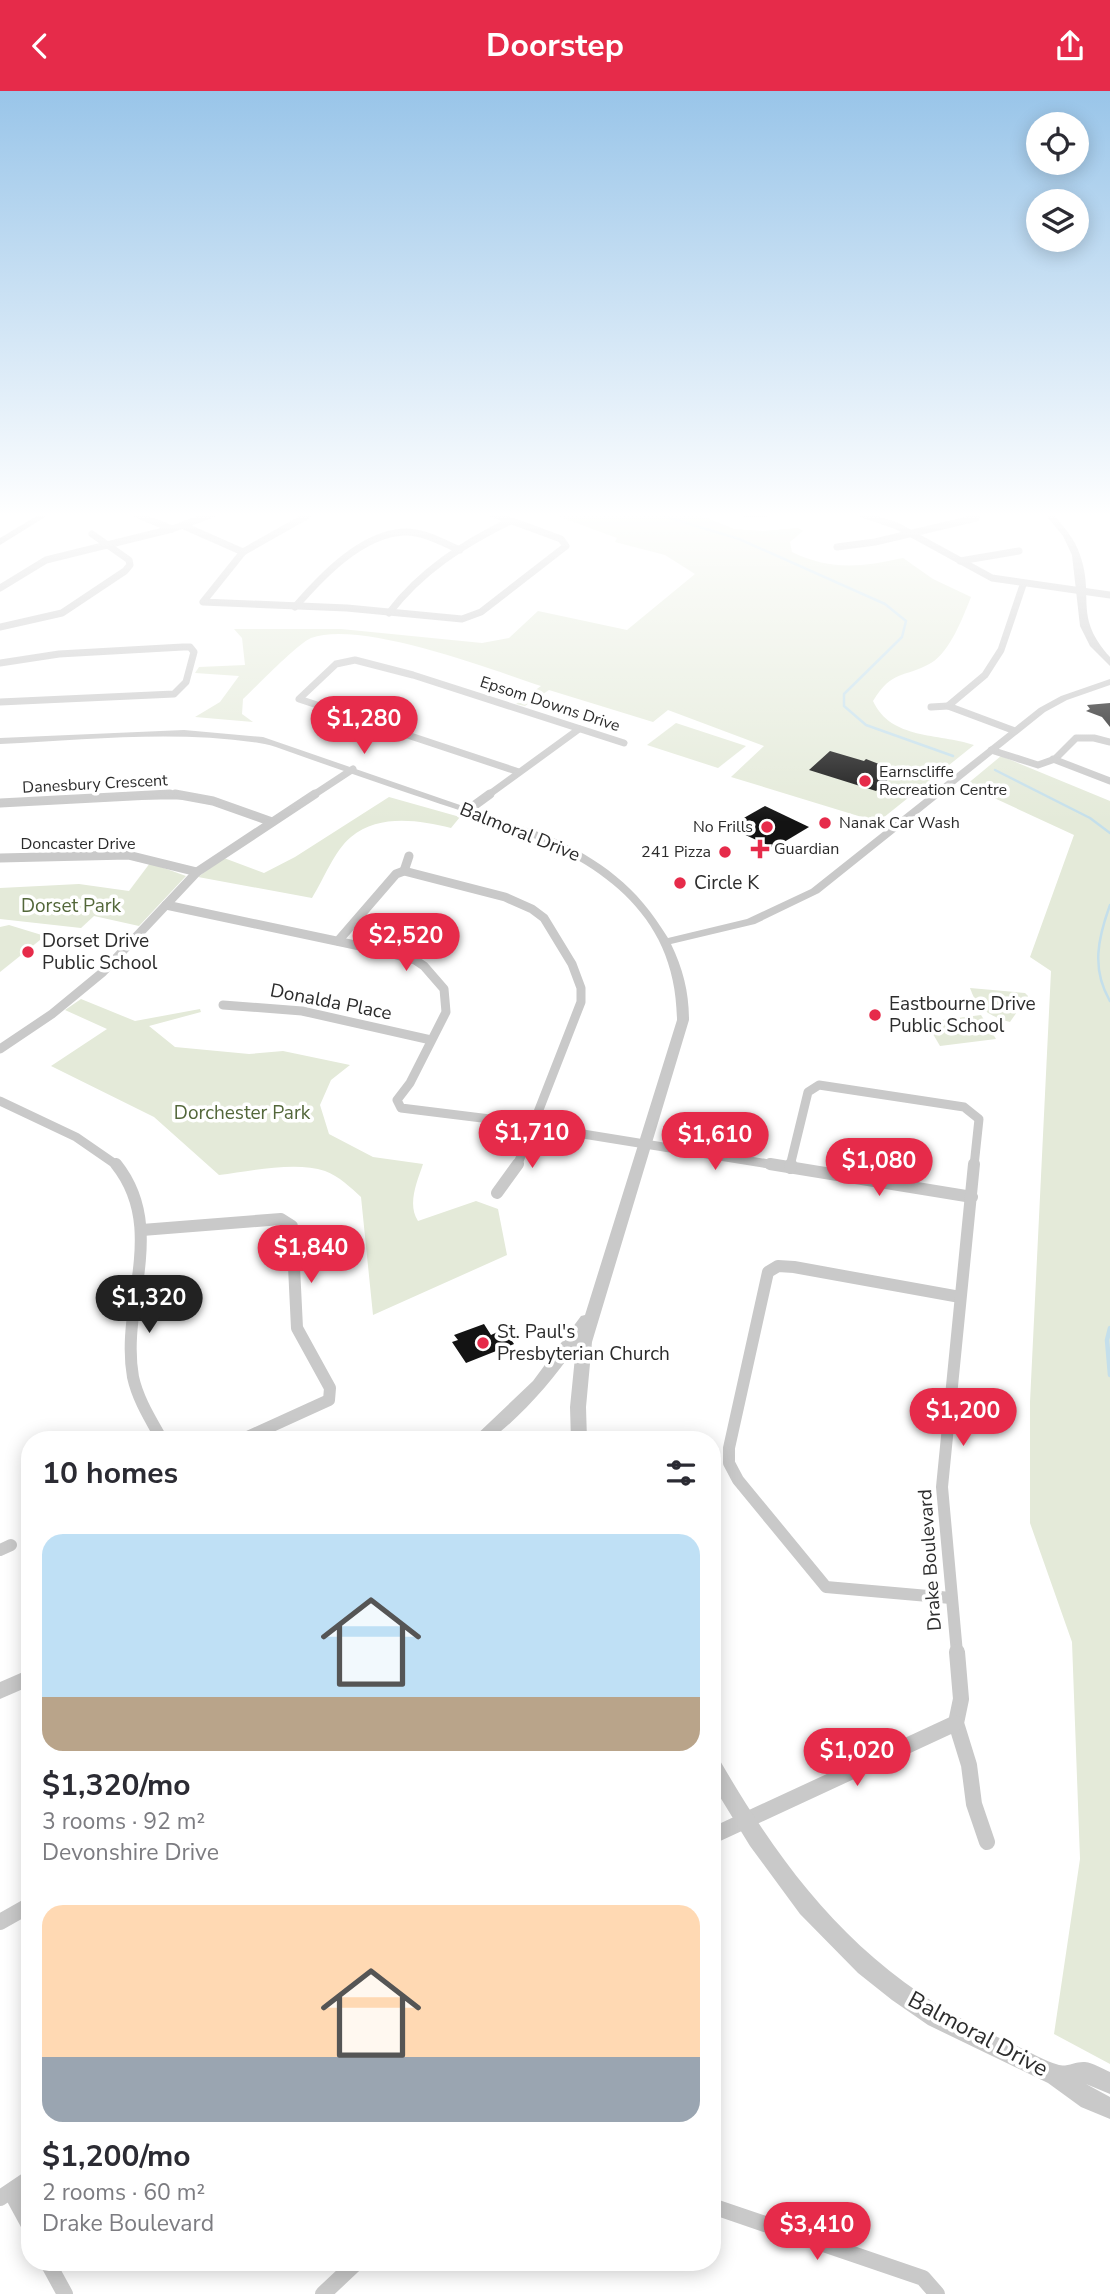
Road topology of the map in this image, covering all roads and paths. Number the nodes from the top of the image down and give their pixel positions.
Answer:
1 (45, 617) edge
2 (430, 617) edge
3 (469, 617) edge
4 (1012, 617) edge
5 (1087, 617) edge
6 (0, 627) edge
7 (0, 663) edge
8 (1110, 663) edge
9 (1110, 682) edge
10 (0, 702) edge
11 (931, 706) dead end
12 (948, 706) junction
13 (579, 729) junction
14 (1015, 731) junction
15 (0, 741) edge
16 (1110, 742) edge
17 (624, 743) dead end
18 (991, 750) junction
19 (1053, 759) junction
20 (354, 769) junction
21 (519, 772) junction
22 (1110, 781) edge
23 (0, 803) edge
24 (468, 810) junction
25 (271, 822) junction
26 (410, 856) dead end
27 (0, 858) edge
28 (404, 871) junction
29 (197, 872) junction
30 (166, 905) junction
31 (338, 941) junction
32 (664, 942) junction
33 (223, 1005) dead end
34 (431, 1040) junction
35 (0, 1049) edge
36 (0, 1101) edge
37 (533, 1126) junction
38 (644, 1145) junction
39 (790, 1168) junction
40 (497, 1193) dead end
41 (972, 1197) junction
42 (142, 1230) junction
43 (960, 1297) junction
44 (593, 1310) junction
45 (157, 1431) edge
46 (261, 1431) edge
47 (490, 1431) edge
48 (579, 1431) edge
49 (951, 1598) junction
50 (21, 1681) edge
51 (0, 1691) edge
52 (956, 1723) junction
53 (721, 1781) edge
54 (743, 1820) junction
55 (721, 1831) edge
56 (987, 1842) dead end
57 (21, 1911) edge
58 (0, 1922) edge
59 (1060, 2077) junction
60 (1110, 2083) edge
61 (1110, 2108) edge
62 (21, 2184) edge
63 (6, 2195) edge
64 (721, 2209) edge
65 (21, 2215) edge
66 (52, 2271) edge
67 (347, 2271) edge
68 (65, 2294) edge
69 (323, 2294) edge
70 (937, 2294) edge

1 - 6 street
2 - 3 street
4 - 12 street
5 - 8 street
7 - 10 street
9 - 14 street
11 - 12 street
12 - 14 street
13 - 17 street, Epsom Downs Drive
13 - 21 street
13 - 21 street, Epsom Downs Drive
14 - 18 street
15 - 20 street, Balmoral Drive
16 - 19 street
18 - 19 street
18 - 32 street
19 - 22 street
20 - 24 street, Balmoral Drive
20 - 25 street
21 - 24 street
23 - 25 street, Danesbury Crescent
24 - 32 street, Balmoral Drive
25 - 29 street
26 - 28 street
27 - 29 street, Doncaster Drive
28 - 31 street
28 - 37 street
29 - 30 street
30 - 31 street
30 - 35 street
31 - 34 street
32 - 38 street, Balmoral Drive
33 - 34 street, Donalda Place
34 - 37 street
36 - 42 street
37 - 38 street
37 - 40 street
38 - 39 street
38 - 44 street, Balmoral Drive
39 - 41 street
39 - 41 street, Drake Boulevard
41 - 43 street, Drake Boulevard
42 - 45 street
42 - 46 street
43 - 49 street, Drake Boulevard
43 - 49 street
44 - 47 street
44 - 48 street, Balmoral Drive
49 - 52 street, Drake Boulevard
50 - 51 street
52 - 54 street
52 - 56 street
53 - 54 street, Balmoral Drive
54 - 55 street
54 - 59 street, Balmoral Drive
57 - 58 street
59 - 60 street, Balmoral Drive
59 - 61 street, Balmoral Drive
62 - 63 street
63 - 65 street
64 - 70 street
66 - 68 street
67 - 69 street

